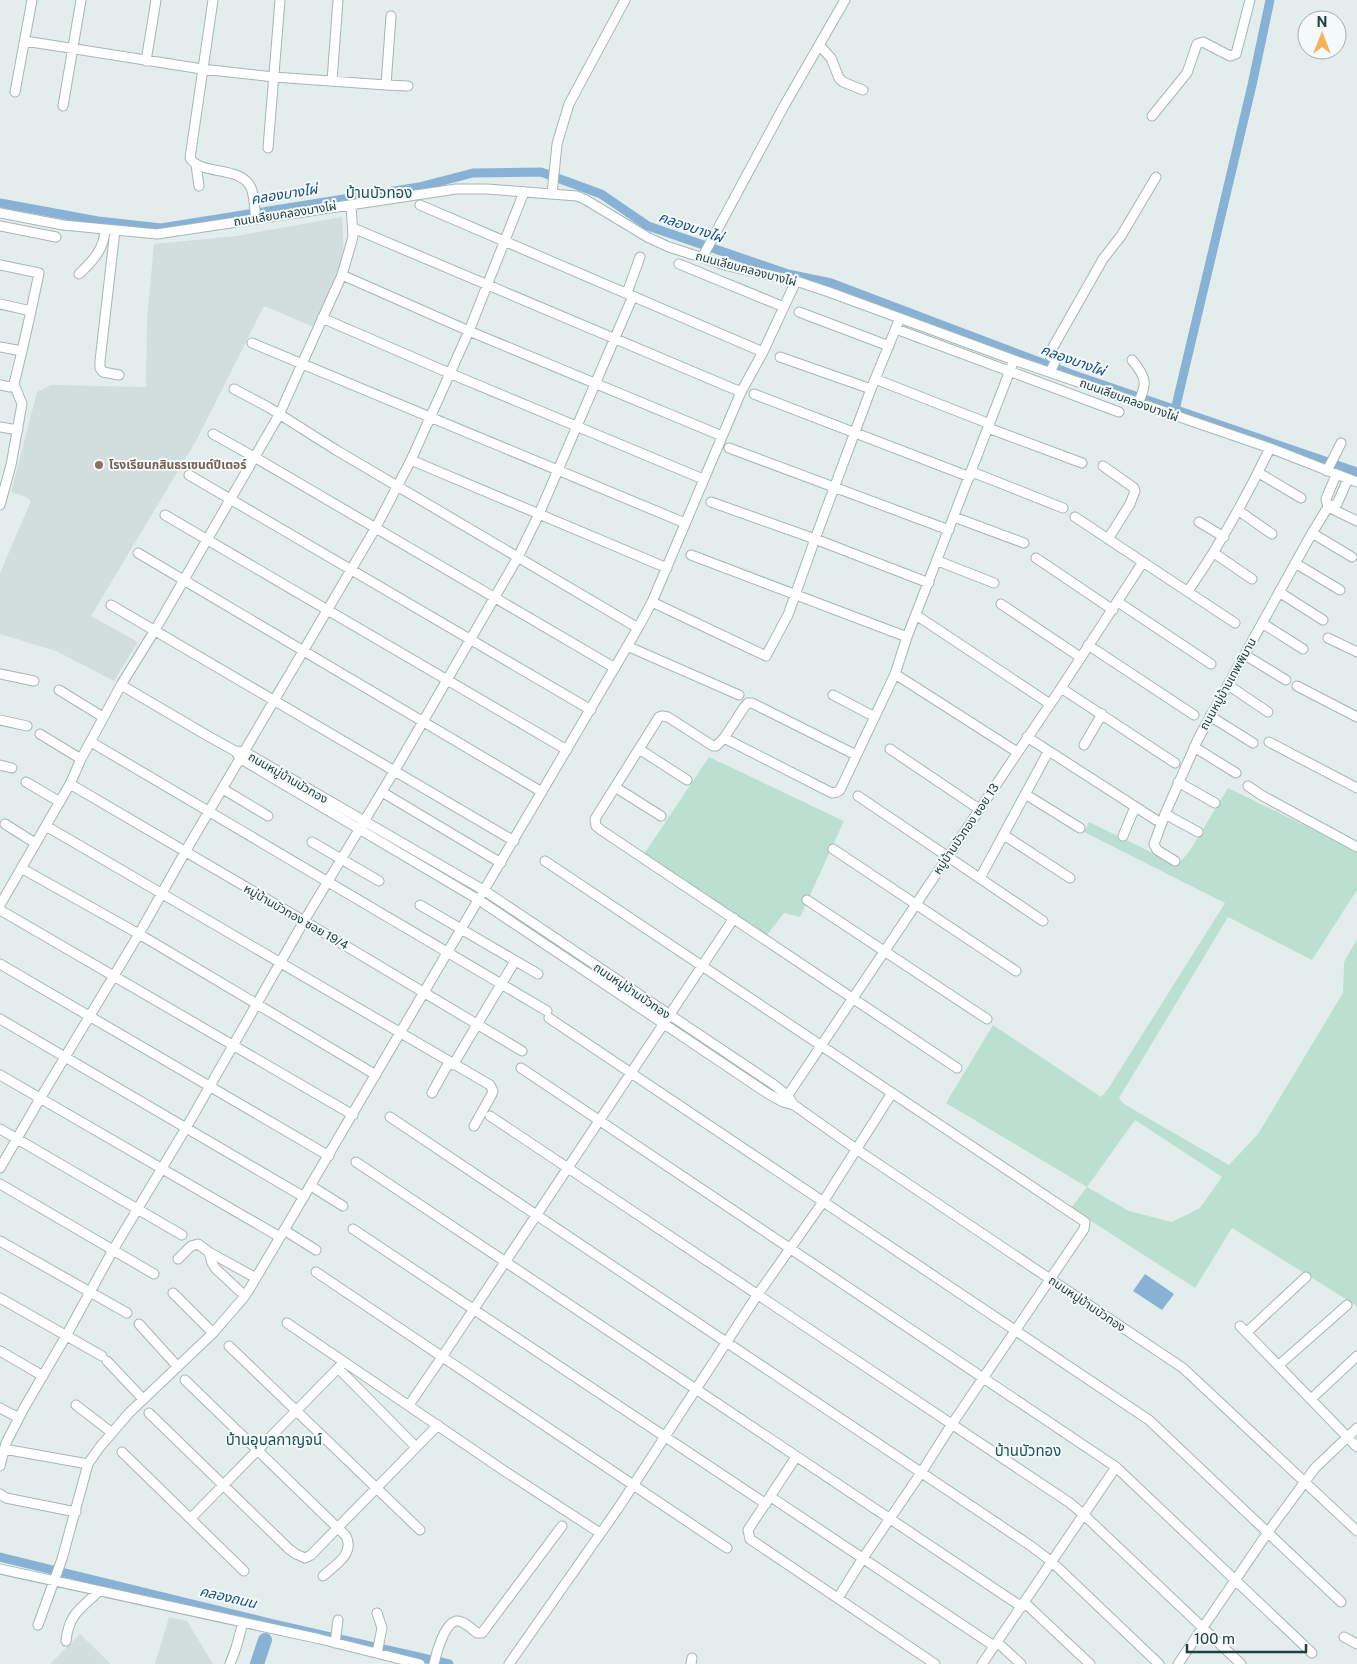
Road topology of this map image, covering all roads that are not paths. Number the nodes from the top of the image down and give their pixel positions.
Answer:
1 (32, 0) edge
2 (81, 0) edge
3 (156, 0) edge
4 (213, 0) edge
5 (280, 0) edge
6 (338, 0) edge
7 (625, 0) edge
8 (845, 0) edge
9 (1250, 0) edge
10 (391, 16) dead end
11 (25, 41) junction
12 (819, 45) junction
13 (72, 49) junction
14 (146, 61) junction
15 (202, 69) junction
16 (274, 77) junction
17 (332, 81) junction
18 (386, 85) junction
19 (408, 86) dead end
20 (864, 90) dead end
21 (15, 92) dead end
22 (63, 106) dead end
23 (1152, 116) dead end
24 (268, 148) dead end
25 (196, 165) junction
26 (1156, 177) dead end
27 (199, 186) dead end
28 (524, 192) junction
29 (552, 194) junction
30 (351, 204) junction
31 (420, 205) dead end
32 (0, 213) edge
33 (256, 217) junction
34 (0, 226) edge
35 (353, 228) junction
36 (105, 230) junction
37 (115, 230) junction
38 (56, 236) dead end
39 (504, 242) junction
40 (704, 255) junction
41 (640, 257) dead end
42 (679, 264) dead end
43 (0, 265) edge
44 (79, 274) dead end
45 (342, 275) junction
46 (796, 281) junction
47 (488, 286) junction
48 (630, 294) junction
49 (0, 304) edge
50 (784, 307) junction
51 (31, 311) junction
52 (799, 312) dead end
53 (322, 318) junction
54 (900, 318) junction
55 (896, 329) junction
56 (469, 331) junction
57 (615, 340) junction
58 (252, 343) dead end
59 (0, 346) edge
60 (889, 346) junction
61 (22, 351) junction
62 (763, 352) junction
63 (780, 357) dead end
64 (1014, 360) junction
65 (1132, 360) dead end
66 (303, 363) junction
67 (1052, 367) junction
68 (1010, 370) junction
69 (449, 374) junction
70 (119, 375) dead end
71 (875, 379) junction
72 (594, 382) junction
73 (14, 384) junction
74 (0, 385) edge
75 (234, 388) dead end
76 (871, 389) junction
77 (741, 392) junction
78 (754, 394) dead end
79 (1139, 401) junction
80 (1119, 412) dead end
81 (279, 415) junction
82 (430, 416) junction
83 (989, 426) junction
84 (0, 427) edge
85 (577, 427) junction
86 (18, 430) junction
87 (213, 434) dead end
88 (856, 434) junction
89 (722, 436) junction
90 (1341, 444) dead end
91 (730, 448) dead end
92 (1270, 448) junction
93 (256, 458) junction
94 (411, 460) junction
95 (1082, 463) dead end
96 (1103, 466) dead end
97 (1328, 469) junction
98 (5, 470) edge
99 (558, 470) junction
100 (1259, 473) junction
101 (188, 475) dead end
102 (971, 475) junction
103 (1336, 475) junction
104 (703, 479) junction
105 (1352, 481) edge
106 (398, 486) junction
107 (834, 486) junction
108 (232, 498) junction
109 (1301, 498) dead end
110 (711, 502) dead end
111 (0, 505) edge
112 (1328, 506) junction
113 (1063, 508) dead end
114 (1239, 511) junction
115 (539, 514) junction
116 (165, 515) dead end
117 (954, 517) junction
118 (1075, 517) dead end
119 (1357, 521) edge
120 (1199, 522) dead end
121 (685, 524) junction
122 (375, 529) junction
123 (949, 530) junction
124 (1312, 532) junction
125 (1272, 534) dead end
126 (1224, 537) junction
127 (814, 539) junction
128 (1108, 539) junction
129 (207, 540) junction
130 (1024, 543) dead end
131 (138, 553) dead end
132 (1214, 553) junction
133 (691, 555) dead end
134 (518, 557) junction
135 (1352, 557) dead end
136 (1036, 558) dead end
137 (938, 561) junction
138 (1143, 562) junction
139 (1295, 563) junction
140 (666, 568) junction
141 (351, 570) junction
142 (1252, 579) dead end
143 (184, 580) junction
144 (929, 583) junction
145 (994, 583) dead end
146 (1340, 590) dead end
147 (1188, 591) junction
148 (1279, 592) junction
149 (795, 595) junction
150 (494, 598) junction
151 (652, 602) junction
152 (1001, 604) dead end
153 (111, 605) dead end
154 (1115, 606) junction
155 (328, 610) junction
156 (916, 615) junction
157 (1323, 620) dead end
158 (1235, 623) dead end
159 (1262, 623) junction
160 (638, 628) junction
161 (155, 630) junction
162 (907, 638) junction
163 (1328, 638) dead end
164 (471, 640) junction
165 (1088, 645) junction
166 (627, 646) junction
167 (1303, 649) dead end
168 (303, 651) junction
169 (1357, 652) edge
170 (1245, 655) junction
171 (1080, 657) junction
172 (1211, 664) dead end
173 (615, 668) junction
174 (0, 674) edge
175 (895, 674) junction
176 (446, 680) junction
177 (1286, 680) dead end
178 (34, 681) dead end
179 (121, 684) junction
180 (1228, 685) junction
181 (1297, 686) dead end
182 (1061, 688) junction
183 (59, 690) dead end
184 (738, 695) dead end
185 (834, 695) dead end
186 (274, 700) junction
187 (1050, 704) junction
188 (591, 710) junction
189 (1268, 712) dead end
190 (1102, 714) junction
191 (1194, 715) dead end
192 (875, 716) junction
193 (1210, 716) junction
194 (104, 717) junction
195 (1357, 717) edge
196 (0, 720) edge
197 (423, 721) junction
198 (27, 726) dead end
199 (40, 734) dead end
200 (1027, 737) junction
201 (724, 738) junction
202 (91, 742) junction
203 (1269, 742) dead end
204 (1254, 743) dead end
205 (1084, 745) dead end
206 (1194, 747) junction
207 (639, 749) junction
208 (890, 749) dead end
209 (567, 750) junction
210 (1017, 752) junction
211 (1048, 752) junction
212 (243, 756) junction
213 (856, 756) junction
214 (81, 759) junction
215 (1175, 763) dead end
216 (0, 765) edge
217 (12, 768) dead end
218 (395, 770) junction
219 (1236, 773) dead end
220 (687, 780) dead end
221 (26, 782) dead end
222 (1178, 782) junction
223 (70, 784) junction
224 (1248, 786) dead end
225 (615, 788) junction
226 (1357, 788) edge
227 (223, 790) junction
228 (382, 792) junction
229 (542, 792) junction
230 (1025, 794) junction
231 (858, 796) dead end
232 (60, 802) junction
233 (1215, 803) dead end
234 (1136, 807) junction
235 (979, 809) junction
236 (210, 812) junction
237 (1165, 814) junction
238 (268, 816) dead end
239 (661, 816) dead end
240 (1156, 820) dead end
241 (5, 824) dead end
242 (46, 826) junction
243 (362, 826) junction
244 (1080, 828) dead end
245 (1198, 832) dead end
246 (1004, 835) junction
247 (1123, 836) dead end
248 (514, 841) junction
249 (312, 842) dead end
250 (35, 844) junction
251 (1357, 847) edge
252 (833, 849) dead end
253 (185, 852) junction
254 (948, 856) junction
255 (342, 859) junction
256 (1175, 861) dead end
257 (545, 862) dead end
258 (501, 863) junction
259 (21, 868) junction
260 (980, 878) junction
261 (1070, 878) dead end
262 (379, 881) dead end
263 (328, 882) junction
264 (485, 892) junction
265 (161, 893) junction
266 (479, 900) junction
267 (808, 900) dead end
268 (915, 904) junction
269 (0, 905) edge
270 (420, 905) dead end
271 (0, 910) edge
272 (734, 918) junction
273 (304, 921) junction
274 (1043, 921) dead end
275 (462, 929) junction
276 (139, 934) junction
277 (884, 950) junction
278 (448, 953) junction
279 (515, 961) junction
280 (0, 964) edge
281 (281, 964) junction
282 (702, 966) junction
283 (1016, 971) dead end
284 (538, 974) dead end
285 (114, 976) junction
286 (502, 984) junction
287 (425, 993) junction
288 (852, 998) junction
289 (258, 1005) junction
290 (90, 1016) junction
291 (669, 1016) junction
292 (0, 1019) edge
293 (987, 1019) dead end
294 (664, 1024) junction
295 (478, 1025) junction
296 (400, 1034) junction
297 (233, 1045) junction
298 (822, 1046) junction
299 (522, 1051) dead end
300 (66, 1057) junction
301 (451, 1064) junction
302 (521, 1068) dead end
303 (957, 1068) dead end
304 (632, 1073) junction
305 (376, 1074) junction
306 (0, 1075) edge
307 (209, 1086) junction
308 (432, 1092) dead end
309 (892, 1093) junction
310 (41, 1097) junction
311 (786, 1099) junction
312 (353, 1115) junction
313 (490, 1116) dead end
314 (390, 1117) dead end
315 (600, 1120) junction
316 (474, 1126) dead end
317 (0, 1128) edge
318 (186, 1128) junction
319 (17, 1138) junction
320 (856, 1149) junction
321 (329, 1156) junction
322 (356, 1162) dead end
323 (568, 1167) junction
324 (0, 1168) edge
325 (162, 1169) junction
326 (0, 1184) edge
327 (311, 1186) junction
328 (304, 1197) junction
329 (823, 1202) junction
330 (343, 1206) dead end
331 (137, 1210) junction
332 (537, 1215) junction
333 (352, 1228) dead end
334 (282, 1234) junction
335 (182, 1235) dead end
336 (0, 1242) edge
337 (790, 1248) junction
338 (113, 1250) junction
339 (316, 1250) dead end
340 (208, 1252) junction
341 (178, 1259) dead end
342 (505, 1262) junction
343 (316, 1272) dead end
344 (154, 1274) dead end
345 (1306, 1277) dead end
346 (256, 1278) junction
347 (1050, 1279) junction
348 (90, 1292) junction
349 (173, 1293) dead end
350 (758, 1294) junction
351 (244, 1296) junction
352 (0, 1298) edge
353 (1347, 1305) dead end
354 (473, 1309) junction
355 (127, 1313) dead end
356 (287, 1322) dead end
357 (139, 1324) dead end
358 (1016, 1330) junction
359 (213, 1333) junction
360 (66, 1336) junction
361 (727, 1343) junction
362 (229, 1346) dead end
363 (0, 1351) edge
364 (1357, 1356) edge
365 (442, 1357) junction
366 (341, 1365) junction
367 (1279, 1365) junction
368 (178, 1367) junction
369 (43, 1376) junction
370 (983, 1377) junction
371 (185, 1380) dead end
372 (695, 1389) junction
373 (143, 1399) junction
374 (1311, 1399) junction
375 (409, 1404) junction
376 (76, 1405) dead end
377 (0, 1408) edge
378 (296, 1410) junction
379 (149, 1413) dead end
380 (18, 1418) junction
381 (952, 1424) junction
382 (438, 1425) junction
383 (1357, 1428) edge
384 (111, 1432) junction
385 (664, 1436) junction
386 (1348, 1437) junction
387 (3, 1445) edge
388 (416, 1447) junction
389 (1357, 1447) edge
390 (122, 1452) dead end
391 (257, 1452) junction
392 (796, 1457) junction
393 (88, 1464) junction
394 (0, 1466) edge
395 (1116, 1466) junction
396 (922, 1473) junction
397 (1305, 1482) junction
398 (633, 1484) junction
399 (224, 1485) junction
400 (376, 1487) junction
401 (0, 1494) edge
402 (768, 1501) junction
403 (76, 1512) junction
404 (1083, 1514) junction
405 (191, 1518) junction
406 (889, 1519) junction
407 (562, 1526) dead end
408 (337, 1527) junction
409 (420, 1530) dead end
410 (1357, 1531) edge
411 (1268, 1532) junction
412 (600, 1533) junction
413 (727, 1548) dead end
414 (862, 1558) junction
415 (1052, 1562) junction
416 (0, 1570) edge
417 (244, 1571) dead end
418 (323, 1576) dead end
419 (56, 1578) junction
420 (1235, 1580) junction
421 (99, 1591) junction
422 (838, 1598) junction
423 (1342, 1602) dead end
424 (1024, 1605) junction
425 (377, 1613) dead end
426 (243, 1622) junction
427 (338, 1623) dead end
428 (38, 1625) dead end
429 (1203, 1629) junction
430 (1344, 1637) dead end
431 (335, 1640) junction
432 (66, 1641) dead end
433 (996, 1644) junction
434 (1357, 1644) edge
435 (377, 1650) junction
436 (1312, 1653) dead end
437 (390, 1660) edge
438 (434, 1663) edge
439 (230, 1664) edge
440 (420, 1664) edge
441 (509, 1664) edge
442 (935, 1664) edge
443 (982, 1664) edge
444 (1021, 1664) edge
445 (1090, 1664) edge
446 (1159, 1664) edge
447 (1178, 1664) edge
448 (1242, 1664) edge

1 - 11 street
2 - 13 street
3 - 14 street
4 - 15 street
5 - 16 street
6 - 17 street
7 - 29 street
8 - 12 street
9 - 23 street
10 - 18 street
11 - 13 street
11 - 21 street
12 - 20 street
12 - 40 street
13 - 14 street
13 - 22 street
14 - 15 street
15 - 16 street
15 - 25 street
16 - 17 street
16 - 24 street
17 - 18 street
18 - 19 street
25 - 27 street
25 - 33 street
26 - 67 street
28 - 29 street, ถนนเลียบคลองบางไผ่
28 - 30 street, ถนนเลียบคลองบางไผ่
28 - 39 street
29 - 40 street, ถนนเลียบคลองบางไผ่
30 - 33 street, ถนนเลียบคลองบางไผ่
30 - 35 street
31 - 39 street
32 - 36 street, ถนนเลียบคลองบางไผ่
33 - 37 street, ถนนเลียบคลองบางไผ่
34 - 38 street
35 - 45 street
35 - 47 street
36 - 37 street, ถนนเลียบคลองบางไผ่
36 - 44 street
37 - 70 street
39 - 47 street
39 - 48 street
40 - 46 street, ถนนเลียบคลองบางไผ่
41 - 48 street
42 - 50 street
43 - 51 street
45 - 53 street
45 - 56 street
46 - 50 street
46 - 54 street, ถนนเลียบคลองบางไผ่
47 - 56 street
47 - 57 street
48 - 57 street
48 - 62 street
49 - 51 street
50 - 62 street
51 - 61 street
52 - 60 street
53 - 66 street
53 - 69 street
54 - 55 street
54 - 64 street, ถนนเลียบคลองบางไผ่
55 - 60 street
55 - 68 street
56 - 69 street
56 - 72 street
57 - 72 street
57 - 77 street
58 - 66 street
59 - 61 street
60 - 71 street
61 - 73 street
62 - 77 street
63 - 76 street
64 - 67 street, ถนนเลียบคลองบางไผ่
64 - 68 street
65 - 79 street
66 - 81 street
66 - 82 street
67 - 79 street, ถนนเลียบคลองบางไผ่
68 - 80 street
68 - 83 street
69 - 82 street
69 - 85 street
71 - 76 street
71 - 83 street
72 - 85 street
72 - 89 street
73 - 74 street
73 - 86 street
75 - 81 street
76 - 88 street
77 - 89 street
78 - 88 street
79 - 92 street, ถนนเลียบคลองบางไผ่
81 - 93 street
81 - 106 street
82 - 94 street
82 - 99 street
83 - 95 street
83 - 102 street
84 - 86 street
85 - 99 street
85 - 104 street
86 - 98 street
87 - 93 street
88 - 102 street
88 - 107 street
89 - 104 street
90 - 97 street
91 - 107 street
92 - 97 street, ถนนเลียบคลองบางไผ่
92 - 100 street
93 - 108 street
93 - 122 street
94 - 106 street
94 - 115 street
96 - 128 street
97 - 103 street, ถนนเลียบคลองบางไผ่
98 - 111 street
99 - 115 street
99 - 121 street
100 - 109 street
100 - 114 street
101 - 108 street
102 - 113 street
102 - 117 street
103 - 105 street, ถนนเลียบคลองบางไผ่
103 - 112 street, ถนนหมู่บ้านเทพพิมาน
104 - 121 street
105 - 112 street, ถนนหมู่บ้านเทพพิมาน
106 - 122 street
106 - 134 street
107 - 123 street
107 - 127 street
108 - 129 street
108 - 141 street
110 - 127 street
112 - 119 street
112 - 124 street, ถนนหมู่บ้านเทพพิมาน
114 - 125 street
114 - 126 street
115 - 134 street
115 - 140 street
116 - 129 street
117 - 123 street
117 - 130 street
118 - 128 street
120 - 126 street
121 - 140 street
122 - 141 street
122 - 150 street
123 - 137 street
124 - 135 street
124 - 139 street, ถนนหมู่บ้านเทพพิมาน
126 - 132 street
127 - 144 street
127 - 149 street
128 - 138 street
129 - 143 street
129 - 155 street
131 - 143 street
132 - 142 street
132 - 147 street
133 - 149 street
134 - 150 street
134 - 160 street
136 - 154 street
137 - 144 street
137 - 145 street
138 - 147 street
138 - 154 street, หมู่บ้านบัวทอง ซอย 13
139 - 146 street
139 - 148 street, ถนนหมู่บ้านเทพพิมาน
140 - 151 street
141 - 155 street
141 - 164 street
143 - 161 street
143 - 168 street
144 - 156 street
147 - 158 street
148 - 157 street
148 - 159 street, ถนนหมู่บ้านเทพพิมาน
149 - 151 street
149 - 162 street
150 - 164 street
150 - 173 street
151 - 160 street
152 - 171 street
153 - 161 street
154 - 165 street, หมู่บ้านบัวทอง ซอย 13
154 - 172 street
155 - 168 street
155 - 176 street
156 - 162 street
156 - 187 street
159 - 167 street
159 - 170 street, ถนนหมู่บ้านเทพพิมาน
160 - 166 street
161 - 179 street
161 - 186 street
162 - 175 street
163 - 169 street
164 - 176 street
164 - 188 street
165 - 171 street, หมู่บ้านบัวทอง ซอย 13
165 - 191 street
166 - 173 street
166 - 184 street
168 - 186 street
168 - 197 street
170 - 177 street
170 - 180 street, ถนนหมู่บ้านเทพพิมาน
171 - 182 street, หมู่บ้านบัวทอง ซอย 13
173 - 188 street
174 - 178 street
175 - 192 street
175 - 210 street
176 - 197 street
176 - 209 street
179 - 194 street
179 - 212 street, ถนนหมู่บ้านบัวทอง
180 - 189 street
180 - 193 street, ถนนหมู่บ้านเทพพิมาน
181 - 195 street
182 - 187 street, หมู่บ้านบัวทอง ซอย 13
182 - 190 street
183 - 194 street
185 - 192 street
186 - 212 street
186 - 218 street
187 - 200 street, หมู่บ้านบัวทอง ซอย 13
188 - 209 street
190 - 205 street
190 - 215 street
192 - 213 street
193 - 204 street
193 - 206 street, ถนนหมู่บ้านเทพพิมาน
194 - 202 street
196 - 198 street
197 - 218 street
197 - 229 street
199 - 214 street
200 - 210 street, หมู่บ้านบัวทอง ซอย 13
200 - 211 street
201 - 207 street
201 - 213 street
201 - 213 street
202 - 214 street
202 - 236 street
203 - 226 street
206 - 219 street
206 - 222 street, ถนนหมู่บ้านเทพพิมาน
207 - 220 street
207 - 225 street
208 - 235 street
209 - 229 street
210 - 235 street, หมู่บ้านบัวทอง ซอย 13
211 - 230 street
211 - 234 street
212 - 227 street
212 - 243 street, ถนนหมู่บ้านบัวทอง
214 - 223 street
216 - 217 street
218 - 228 street
218 - 248 street
221 - 232 street
222 - 233 street
222 - 237 street, ถนนหมู่บ้านเทพพิมาน
223 - 232 street
223 - 253 street, หมู่บ้านบัวทอง ซอย 19/4
224 - 251 street
225 - 239 street
225 - 272 street
227 - 236 street
227 - 238 street
228 - 243 street
228 - 258 street
229 - 248 street
230 - 244 street
230 - 246 street
231 - 254 street
232 - 242 street
234 - 240 street
234 - 247 street
235 - 254 street, หมู่บ้านบัวทอง ซอย 13
236 - 253 street
236 - 263 street
237 - 245 street
237 - 256 street, ถนนหมู่บ้านเทพพิมาน
241 - 250 street
242 - 250 street
242 - 265 street
243 - 255 street
243 - 264 street, ถนนหมู่บ้านบัวทอง
243 - 266 street, ถนนหมู่บ้านบัวทอง
246 - 260 street
246 - 261 street
248 - 258 street
249 - 255 street
250 - 259 street
252 - 268 street
253 - 265 street
253 - 273 street, หมู่บ้านบัวทอง ซอย 19/4
254 - 260 street
254 - 268 street, หมู่บ้านบัวทอง ซอย 13
255 - 262 street
255 - 263 street
257 - 282 street
258 - 264 street
259 - 269 street
259 - 276 street
260 - 274 street
263 - 273 street
263 - 278 street
264 - 266 street
264 - 291 street, ถนนหมู่บ้านบัวทอง
265 - 276 street
265 - 281 street
266 - 275 street
266 - 294 street, ถนนหมู่บ้านบัวทอง
267 - 277 street
268 - 277 street, หมู่บ้านบัวทอง ซอย 13
268 - 283 street
270 - 275 street
271 - 285 street
272 - 282 street
272 - 288 street
273 - 281 street
273 - 287 street, หมู่บ้านบัวทอง ซอย 19/4
275 - 278 street
275 - 279 street
276 - 285 street
276 - 289 street
277 - 288 street, หมู่บ้านบัวทอง ซอย 13
277 - 293 street
278 - 286 street
278 - 287 street
279 - 284 street
279 - 286 street
280 - 290 street
281 - 289 street
281 - 296 street
282 - 291 street
282 - 298 street
285 - 290 street
285 - 297 street
286 - 295 street
286 - 304 street
287 - 295 street, หมู่บ้านบัวทอง ซอย 19/4
287 - 296 street
288 - 298 street, หมู่บ้านบัวทอง ซอย 13
288 - 303 street
289 - 297 street
289 - 305 street
290 - 300 street
290 - 307 street
291 - 294 street
291 - 311 street, ถนนหมู่บ้านบัวทอง
292 - 300 street
294 - 304 street
294 - 311 street, ถนนหมู่บ้านบัวทอง
295 - 299 street, หมู่บ้านบัวทอง ซอย 19/4
295 - 301 street
296 - 301 street
296 - 305 street
297 - 307 street
297 - 312 street
298 - 309 street
298 - 311 street, หมู่บ้านบัวทอง ซอย 13
300 - 310 street
300 - 318 street
301 - 308 street
301 - 316 street
302 - 315 street
304 - 315 street
304 - 329 street
305 - 312 street
306 - 310 street
307 - 318 street
307 - 321 street
309 - 320 street
309 - 347 street
310 - 319 street
310 - 325 street
311 - 320 street, ถนนหมู่บ้านบัวทอง
312 - 321 street
313 - 323 street
314 - 332 street
315 - 323 street
315 - 337 street
317 - 319 street
318 - 325 street
318 - 328 street
319 - 324 street
319 - 331 street
320 - 329 street
320 - 347 street, ถนนหมู่บ้านบัวทอง
321 - 327 street
322 - 342 street
323 - 332 street
323 - 350 street
325 - 331 street
325 - 334 street
326 - 338 street
327 - 328 street
327 - 330 street
328 - 334 street
329 - 337 street
329 - 358 street
331 - 335 street
331 - 338 street
332 - 342 street
332 - 361 street
333 - 354 street
334 - 339 street
334 - 346 street
336 - 348 street
337 - 350 street
337 - 370 street
338 - 344 street
338 - 348 street
340 - 341 street
340 - 346 street
340 - 351 street
342 - 354 street
342 - 372 street
343 - 365 street
345 - 367 street
346 - 351 street
347 - 358 street
347 - 397 street, ถนนหมู่บ้านบัวทอง
348 - 355 street
348 - 360 street
349 - 359 street
350 - 361 street
350 - 381 street
351 - 359 street
352 - 360 street
353 - 367 street
354 - 365 street
354 - 385 street
356 - 366 street
357 - 368 street
358 - 370 street
358 - 411 street
359 - 368 street
360 - 369 street
360 - 373 street
361 - 372 street
361 - 396 street
362 - 378 street
363 - 369 street
364 - 374 street
365 - 375 street
365 - 398 street
366 - 375 street
366 - 378 street
366 - 388 street
367 - 374 street
368 - 373 street
369 - 380 street
370 - 381 street
370 - 395 street
371 - 391 street
372 - 385 street
372 - 392 street
373 - 384 street
374 - 386 street
375 - 382 street
376 - 384 street
377 - 380 street
378 - 391 street
378 - 400 street
379 - 399 street
380 - 387 street
381 - 396 street
381 - 404 street
382 - 388 street
382 - 412 street
383 - 386 street
384 - 393 street
385 - 398 street
385 - 402 street
386 - 389 street
386 - 397 street
387 - 393 street
387 - 394 street
388 - 400 street
390 - 405 street
391 - 399 street
391 - 408 street
392 - 402 street
392 - 406 street
393 - 403 street
395 - 404 street
395 - 420 street
396 - 406 street
396 - 415 street
397 - 410 street, ถนนหมู่บ้านบัวทอง
397 - 411 street
398 - 412 street
398 - 413 street
399 - 405 street
399 - 408 street
400 - 408 street
400 - 409 street
401 - 403 street
402 - 414 street
402 - 422 street
403 - 419 street
404 - 415 street
404 - 429 street
405 - 417 street
406 - 414 street
406 - 424 street
407 - 438 street
408 - 418 street
411 - 420 street
411 - 423 street
412 - 441 street
414 - 422 street
414 - 433 street
415 - 424 street
415 - 446 street
416 - 419 street
419 - 421 street
419 - 428 street
420 - 429 street
420 - 436 street
421 - 426 street
421 - 432 street
422 - 442 street
424 - 433 street
424 - 445 street
425 - 435 street
426 - 431 street
426 - 439 street
427 - 431 street
429 - 447 street
429 - 448 street
430 - 434 street
431 - 435 street
433 - 443 street
433 - 444 street
435 - 437 street
437 - 440 street

